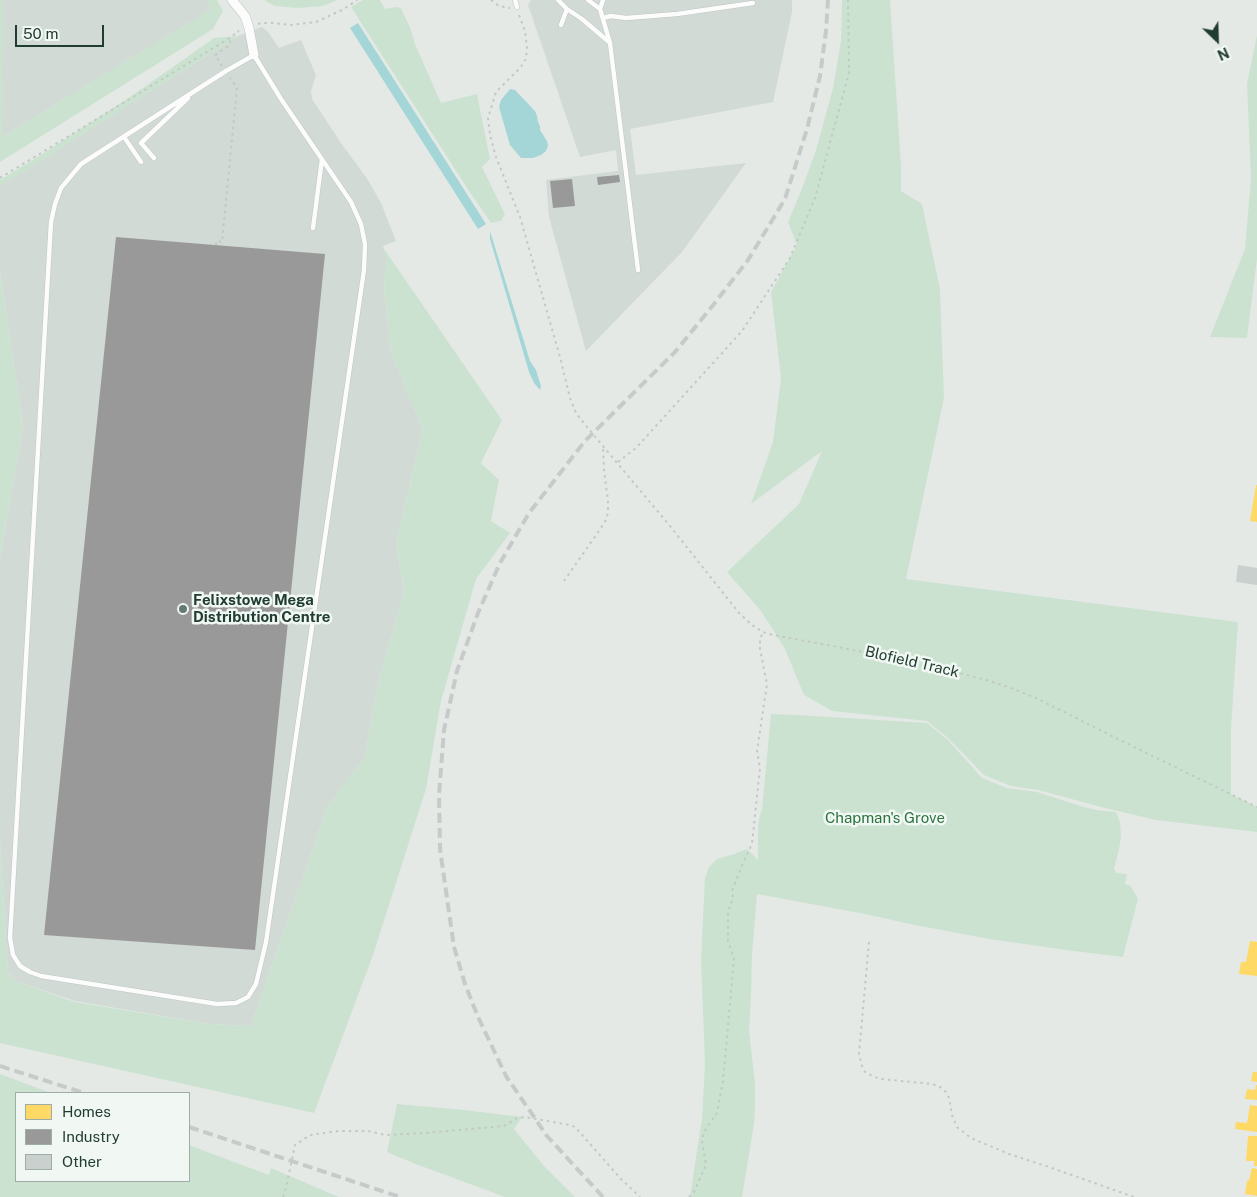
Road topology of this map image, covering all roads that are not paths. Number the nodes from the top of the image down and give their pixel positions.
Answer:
1 (232, 0) edge
2 (516, 0) edge
3 (558, 0) edge
4 (588, 0) edge
5 (603, 0) edge
6 (753, 3) dead end
7 (517, 7) road end
8 (568, 9) junction
9 (600, 9) junction
10 (603, 18) junction
11 (561, 25) dead end
12 (610, 43) junction
13 (254, 56) junction
14 (196, 90) junction
15 (124, 136) junction
16 (154, 158) dead end
17 (322, 159) junction
18 (141, 162) dead end
19 (313, 228) dead end
20 (638, 270) dead end

1 - 13 street
2 - 7 lane
3 - 8 lane
4 - 9 lane
5 - 9 lane
6 - 10 lane
8 - 11 lane
8 - 12 lane
9 - 10 lane
10 - 12 lane
12 - 20 lane
13 - 14 lane
13 - 17 lane
14 - 15 lane
14 - 16 lane
15 - 17 lane
15 - 18 lane
17 - 19 lane

